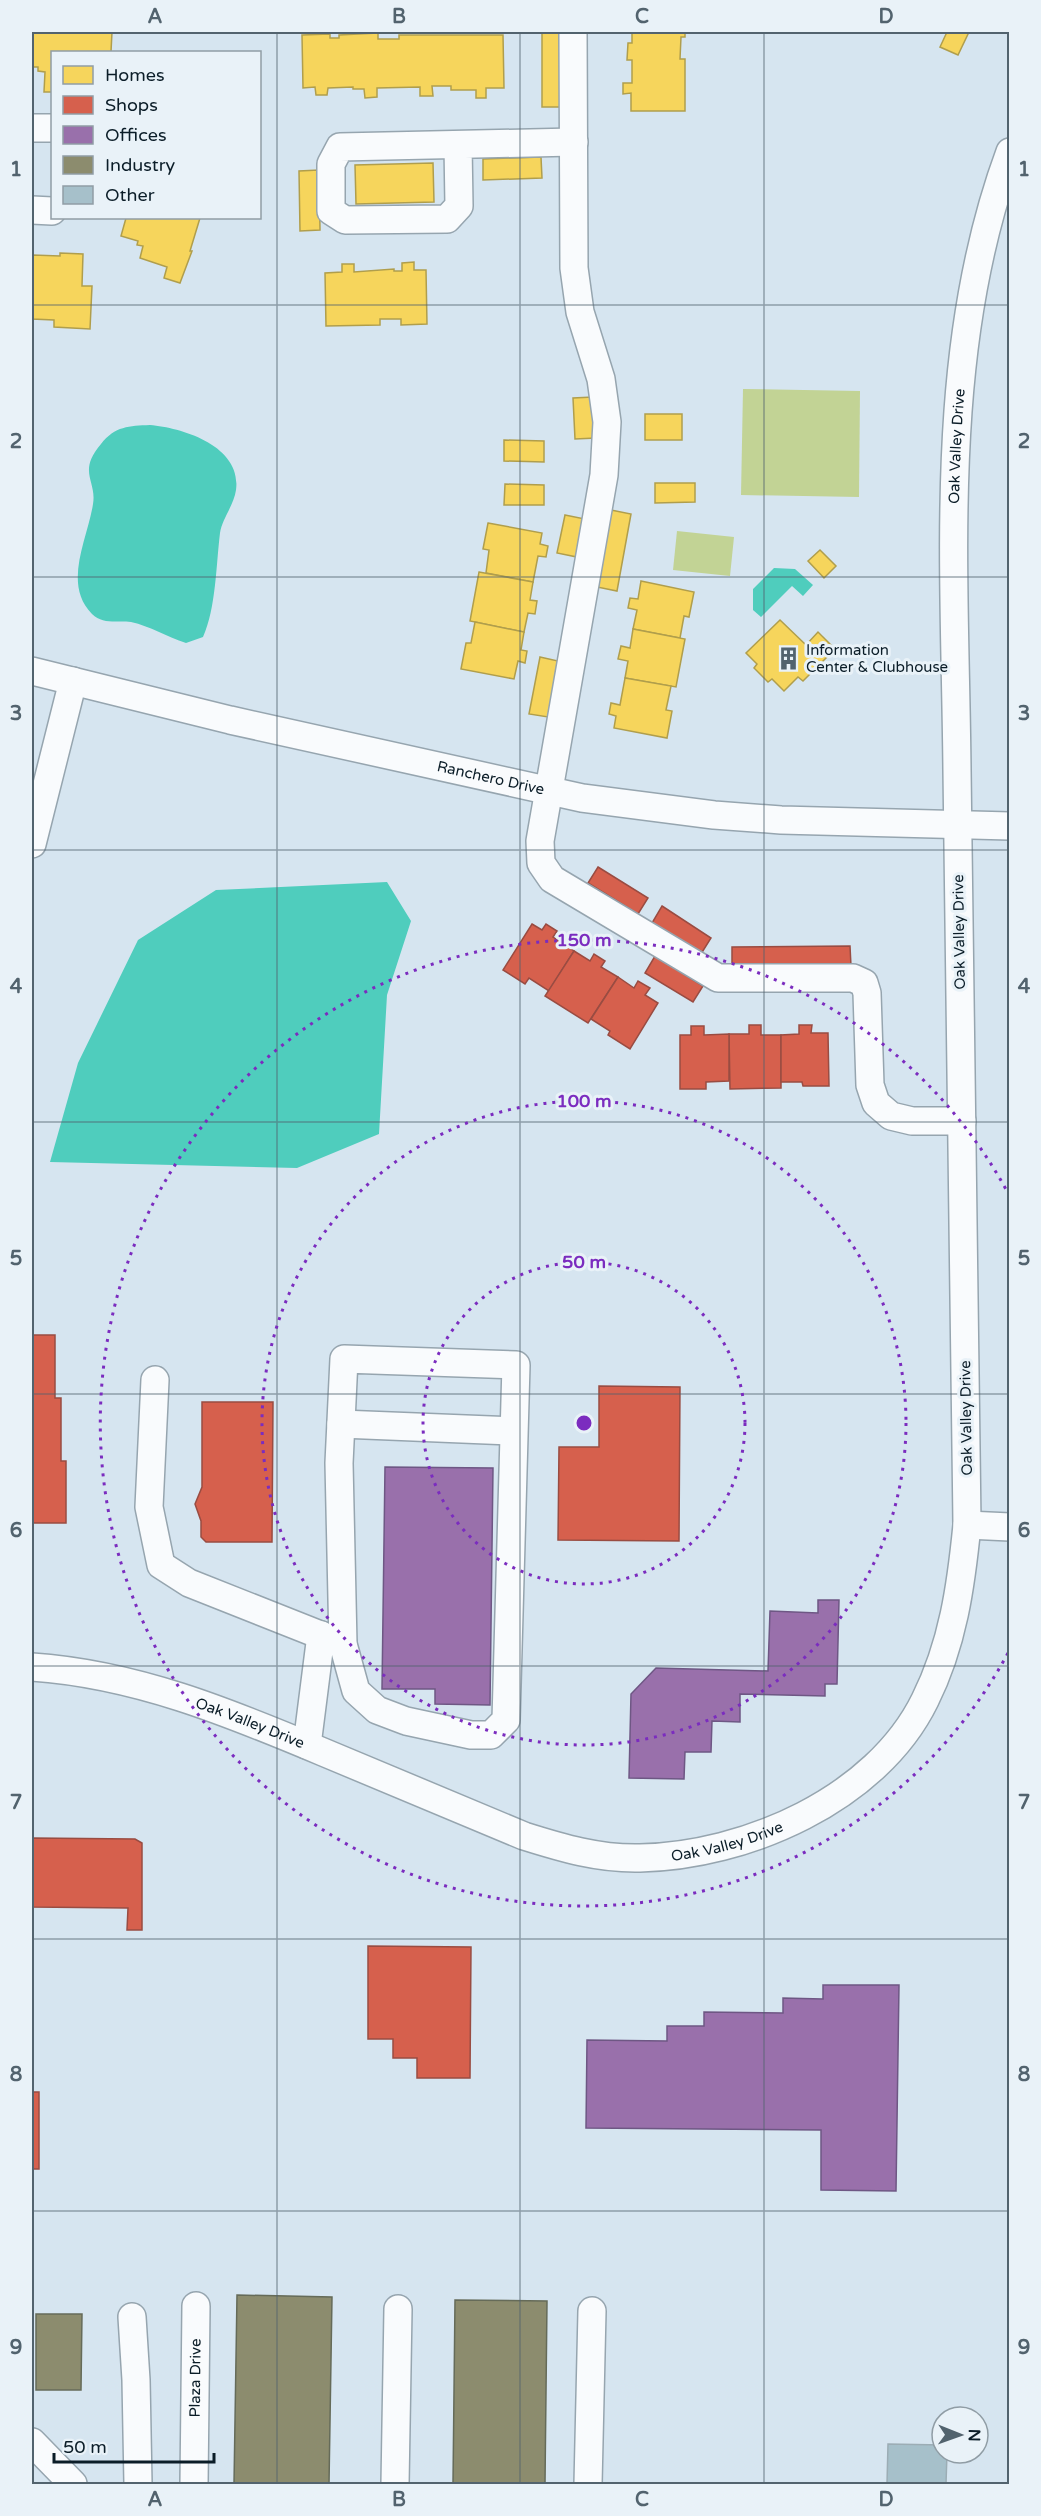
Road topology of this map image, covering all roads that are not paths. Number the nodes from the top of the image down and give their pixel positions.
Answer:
1 (573, 32) edge
2 (32, 128) edge
3 (51, 128) edge
4 (574, 142) junction
5 (458, 145) junction
6 (1010, 152) edge
7 (32, 210) edge
8 (51, 211) edge
9 (32, 671) edge
10 (73, 681) junction
11 (42, 758) edge
12 (549, 792) junction
13 (958, 826) junction
14 (1010, 826) edge
15 (32, 844) edge
16 (962, 1121) junction
17 (155, 1380) dead end
18 (341, 1424) junction
19 (513, 1431) junction
20 (967, 1525) junction
21 (1010, 1527) edge
22 (332, 1639) junction
23 (32, 1667) edge
24 (306, 1745) junction
25 (196, 2306) dead end
26 (398, 2309) dead end
27 (591, 2311) dead end
28 (132, 2317) dead end
29 (32, 2442) edge
30 (73, 2484) edge
31 (138, 2484) edge
32 (194, 2484) edge
33 (395, 2484) edge
34 (588, 2484) edge

1 - 4 street
2 - 3 street
4 - 5 street
4 - 12 street
5 - 5 street
6 - 13 street, Oak Valley Drive
7 - 8 street
9 - 10 street, Ranchero Drive
10 - 11 street
10 - 12 street, Ranchero Drive
11 - 15 street
12 - 13 street, Ranchero Drive
12 - 16 street
13 - 14 street, Ranchero Drive
13 - 16 street, Oak Valley Drive
16 - 20 street, Oak Valley Drive
17 - 22 street
18 - 19 street
18 - 19 street
18 - 22 street
19 - 22 street
20 - 21 street
20 - 24 street, Oak Valley Drive
22 - 24 street
23 - 24 street, Oak Valley Drive
25 - 32 street, Plaza Drive
26 - 33 street
27 - 34 street
28 - 31 street
29 - 30 street

